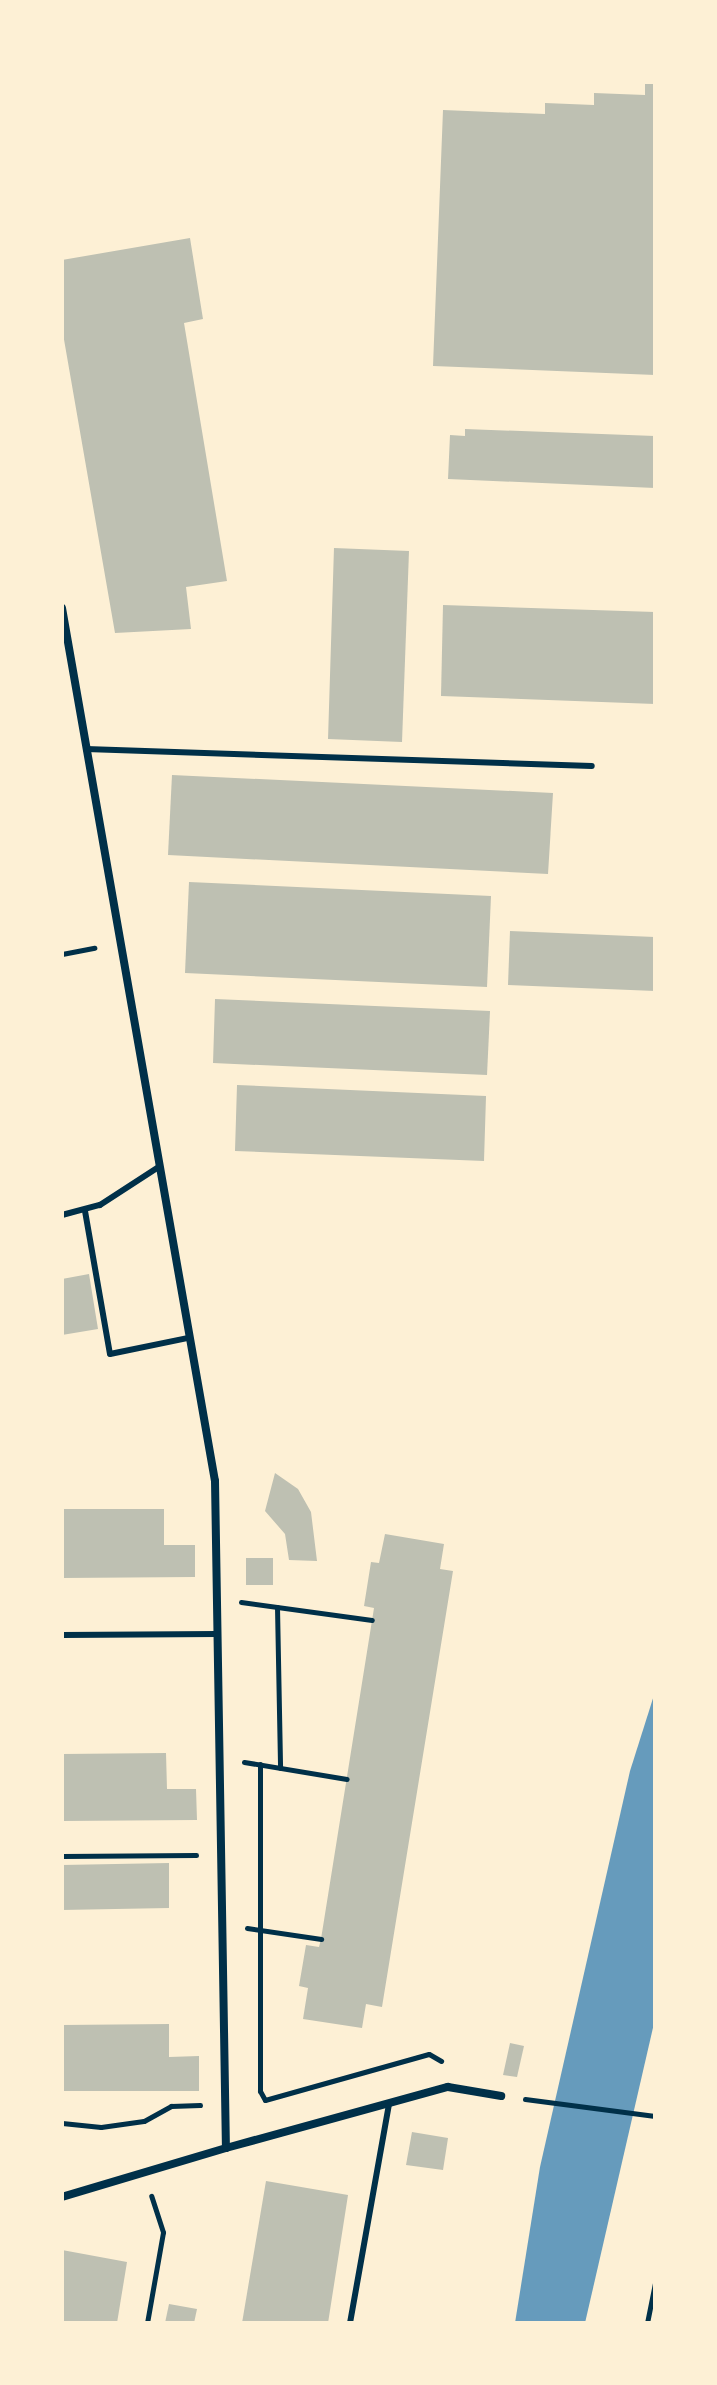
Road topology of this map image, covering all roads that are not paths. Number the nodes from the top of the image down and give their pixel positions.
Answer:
1 (62, 608) edge
2 (86, 749) junction
3 (592, 766) dead end
4 (157, 1168) junction
5 (85, 1211) junction
6 (62, 1215) edge
7 (188, 1338) junction
8 (217, 1634) junction
9 (62, 1635) edge
10 (501, 2096) road end
11 (389, 2104) junction
12 (226, 2148) junction
13 (62, 2197) edge
14 (350, 2323) edge

1 - 2 street
2 - 3 lane
2 - 4 street
4 - 5 lane
4 - 7 street
5 - 6 lane
5 - 7 lane
7 - 8 street
8 - 9 lane
8 - 12 street
10 - 11 street
11 - 12 street
11 - 14 lane
12 - 13 street

